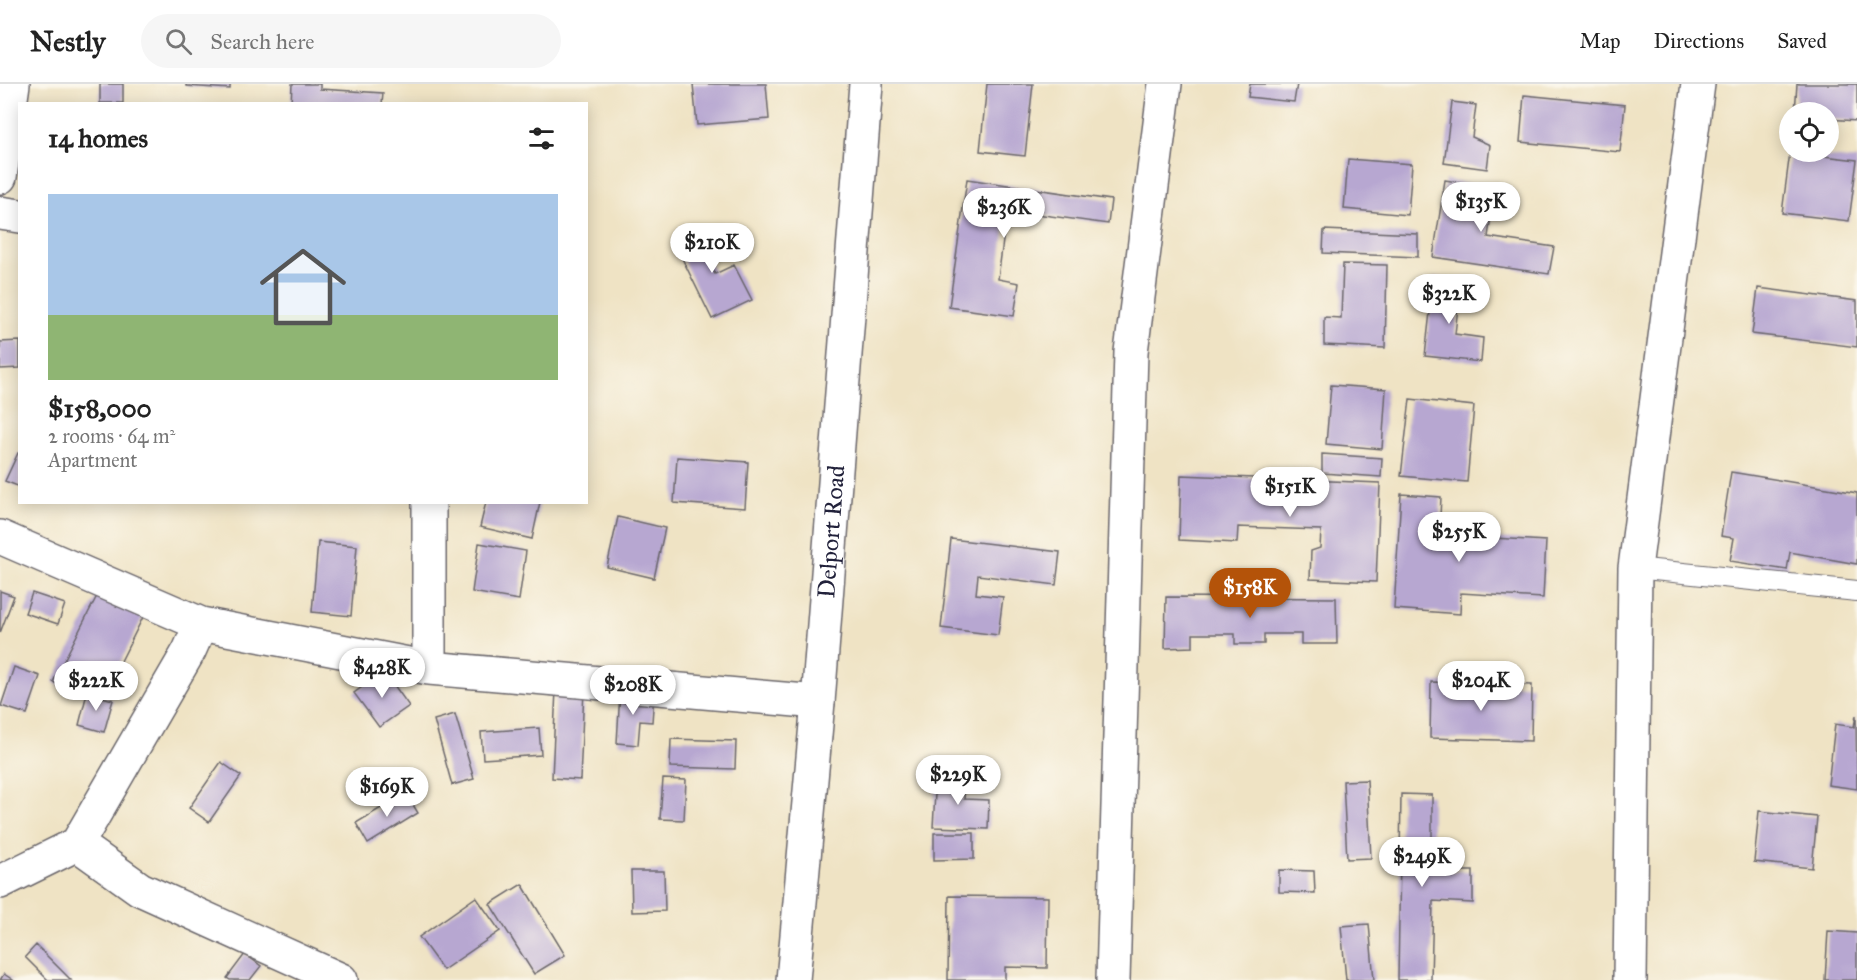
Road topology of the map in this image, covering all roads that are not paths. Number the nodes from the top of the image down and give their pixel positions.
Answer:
1 (13, 84) edge
2 (866, 84) edge
3 (1165, 84) edge
4 (1698, 84) edge
5 (0, 177) edge
6 (0, 213) edge
7 (18, 216) edge
8 (429, 504) edge
9 (0, 537) edge
10 (1635, 568) junction
11 (1857, 591) edge
12 (201, 624) junction
13 (429, 668) junction
14 (818, 702) junction
15 (77, 844) junction
16 (0, 882) edge
17 (341, 980) edge
18 (793, 980) edge
19 (1113, 980) edge
20 (1630, 980) edge

1 - 5 street
2 - 14 street, Delport Road
3 - 19 street
4 - 10 street
6 - 7 street
8 - 13 street
9 - 12 street
10 - 11 lane
10 - 20 street
12 - 13 street
12 - 15 street
13 - 14 street
14 - 18 street, Delport Road
15 - 16 street
15 - 17 street

